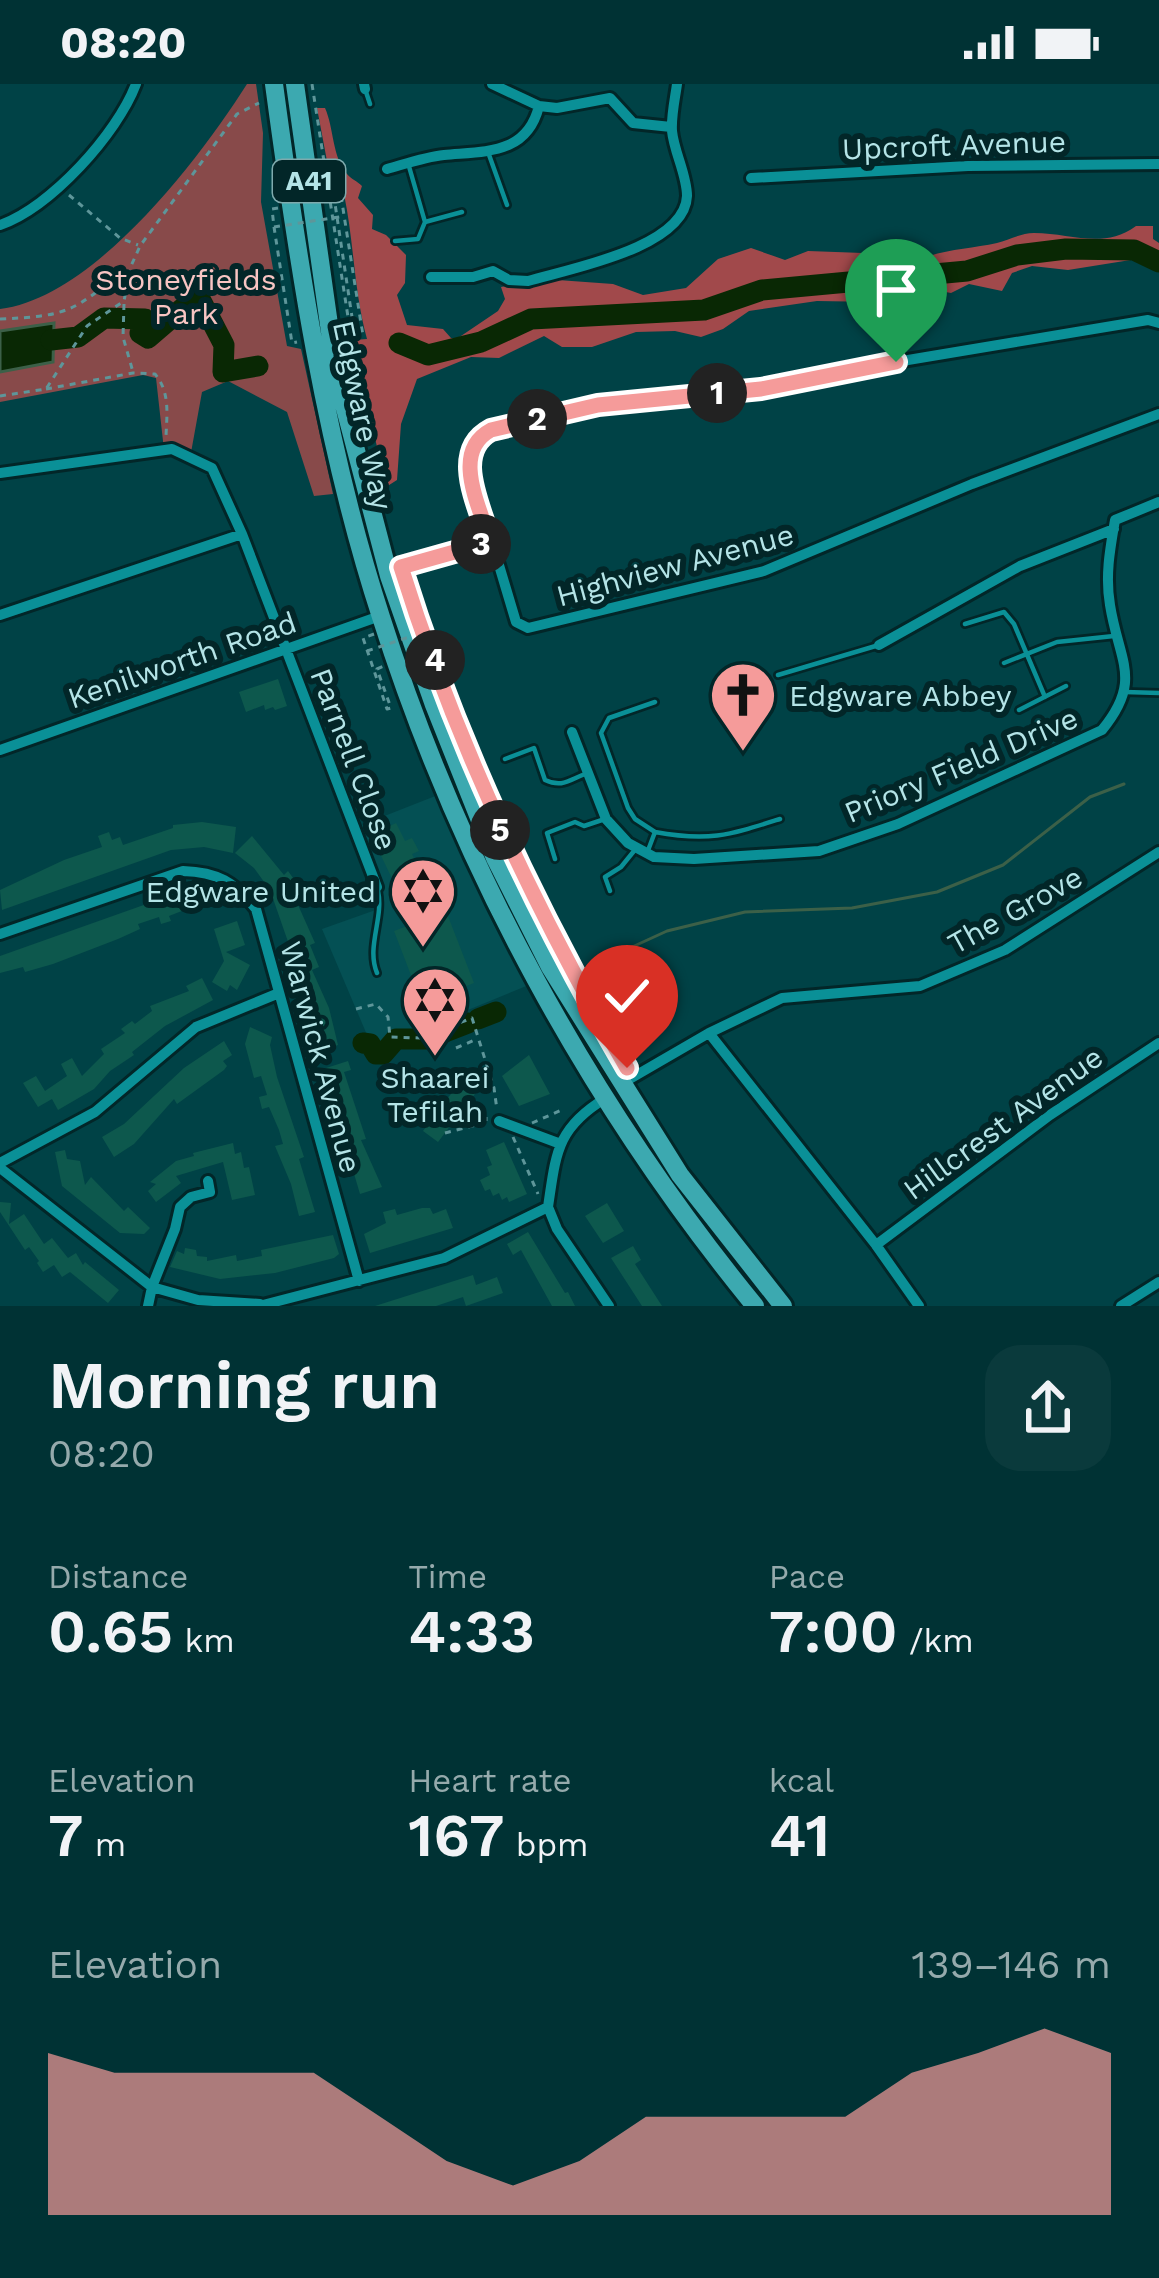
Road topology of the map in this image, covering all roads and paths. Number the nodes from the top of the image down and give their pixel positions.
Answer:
1 (136, 84) edge
2 (295, 84) edge
3 (312, 84) edge
4 (492, 84) edge
5 (677, 84) edge
6 (365, 87) edge
7 (270, 92) edge
8 (370, 104) dead end
9 (539, 106) junction
10 (671, 127) junction
11 (488, 152) junction
12 (408, 164) junction
13 (1159, 164) edge
14 (387, 170) dead end
15 (751, 178) dead end
16 (59, 187) junction
17 (507, 205) dead end
18 (272, 209) dead end
19 (462, 212) dead end
20 (345, 216) junction
21 (425, 222) junction
22 (0, 225) edge
23 (337, 225) junction
24 (274, 227) junction
25 (395, 241) dead end
26 (140, 246) junction
27 (486, 255) dead end
28 (131, 266) junction
29 (493, 271) junction
30 (431, 277) dead end
31 (124, 301) junction
32 (0, 319) edge
33 (1159, 323) edge
34 (297, 342) dead end
35 (133, 373) junction
36 (46, 388) junction
37 (0, 396) edge
38 (1159, 414) edge
39 (367, 431) dead end
40 (167, 450) junction
41 (0, 472) edge
42 (1159, 502) edge
43 (1114, 529) junction
44 (242, 535) junction
45 (490, 542) junction
46 (389, 576) junction
47 (0, 615) edge
48 (380, 616) junction
49 (965, 624) dead end
50 (433, 629) junction
51 (370, 635) dead end
52 (1117, 636) junction
53 (426, 640) junction
54 (879, 645) joint
55 (286, 649) junction
56 (367, 651) junction
57 (1028, 654) junction
58 (1004, 663) dead end
59 (385, 665) dead end
60 (778, 675) dead end
61 (1066, 686) dead end
62 (1125, 692) junction
63 (1159, 694) edge
64 (1045, 697) junction
65 (446, 699) dead end
66 (655, 702) dead end
67 (1018, 710) dead end
68 (572, 732) dead end
69 (0, 750) edge
70 (505, 759) dead end
71 (588, 772) junction
72 (606, 819) junction
73 (780, 819) dead end
74 (656, 832) junction
75 (642, 850) junction
76 (1159, 852) edge
77 (555, 859) dead end
78 (377, 887) joint
79 (610, 891) dead end
80 (0, 934) edge
81 (377, 973) dead end
82 (278, 993) junction
83 (356, 1009) dead end
84 (710, 1033) junction
85 (478, 1039) junction
86 (1159, 1043) edge
87 (456, 1048) dead end
88 (621, 1084) junction
89 (606, 1098) junction
90 (468, 1102) dead end
91 (563, 1109) dead end
92 (498, 1122) junction
93 (529, 1132) junction
94 (445, 1133) dead end
95 (558, 1143) junction
96 (0, 1165) edge
97 (208, 1181) dead end
98 (548, 1207) junction
99 (876, 1245) junction
100 (359, 1281) junction
101 (1159, 1282) edge
102 (152, 1287) junction
103 (260, 1305) edge
104 (148, 1306) edge
105 (609, 1306) edge
106 (754, 1306) edge
107 (783, 1306) edge
108 (919, 1306) edge
109 (1121, 1306) edge

1 - 16 street
2 - 46 highway, Edgware Way / A41
3 - 23 path
4 - 9 street
5 - 10 street
6 - 8 lane
7 - 26 path
7 - 48 highway, Edgware Way / A41
9 - 10 street
9 - 11 street
10 - 29 street
11 - 12 street
11 - 17 lane
12 - 14 street
12 - 21 lane
13 - 15 street, Upcroft Avenue
16 - 22 street
16 - 26 path
18 - 24 path
19 - 21 lane
20 - 23 path
20 - 23 path
20 - 24 path, bridge
21 - 25 lane
23 - 39 path
24 - 34 path
26 - 28 path
27 - 29 street
28 - 31 path
28 - 32 path
29 - 30 street
31 - 35 path
31 - 36 path
33 - 45 street
35 - 36 path
35 - 40 path
36 - 37 path
38 - 45 street, Highview Avenue
40 - 41 street
40 - 44 street, Parnell Close
42 - 43 street
43 - 52 street
43 - 54 street
44 - 47 street
44 - 55 street, Parnell Close
45 - 46 street
46 - 88 highway, Edgware Way / A41
48 - 55 street, Kenilworth Road
48 - 89 highway, Edgware Way / A41
49 - 57 lane
50 - 53 path
50 - 53 path
50 - 56 path, bridge
51 - 56 path
52 - 57 lane
52 - 62 street
53 - 65 path
54 - 60 lane
55 - 69 street, Kenilworth Road
55 - 78 street, Parnell Close
56 - 59 path
57 - 58 lane
57 - 64 lane
61 - 64 lane
62 - 63 lane
62 - 75 street, Priory Field Drive
64 - 67 lane
66 - 74 lane
68 - 71 street
70 - 71 lane
71 - 72 street
72 - 75 street
72 - 77 lane
73 - 74 lane
74 - 75 lane
75 - 79 lane
76 - 84 street, The Grove
78 - 81 lane
80 - 82 street, Warwick Avenue
82 - 96 street
82 - 100 street, Warwick Avenue
83 - 85 path
84 - 88 street, The Grove
84 - 99 street
85 - 87 path
85 - 92 path
86 - 99 street, Hillcrest Avenue
88 - 107 highway, Edgware Way / A41
89 - 95 street
89 - 106 highway, Edgware Way / A41
90 - 92 path
91 - 93 path
92 - 93 street
92 - 94 path
92 - 98 path
93 - 95 street
95 - 98 street
96 - 102 street
97 - 102 street
98 - 100 street
98 - 105 street
99 - 108 street
100 - 103 street
101 - 109 street
102 - 103 street
102 - 104 street

